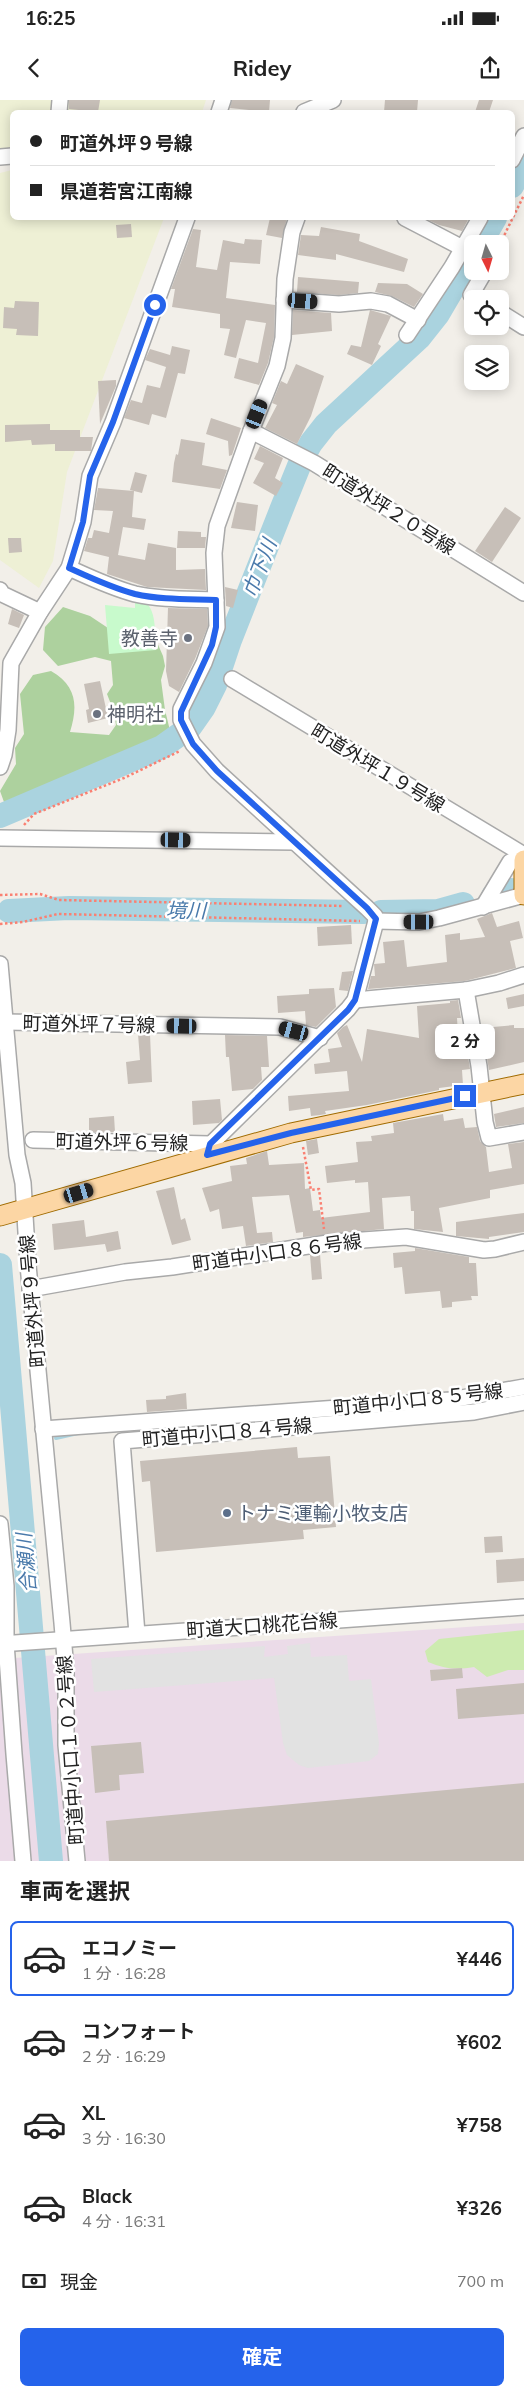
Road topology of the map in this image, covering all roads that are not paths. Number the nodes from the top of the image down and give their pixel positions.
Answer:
1 (332, 105) edge
2 (312, 110) edge
3 (524, 136) edge
4 (515, 154) edge
5 (186, 220) edge
6 (296, 220) edge
7 (409, 220) edge
8 (479, 220) edge
9 (473, 235) edge
10 (464, 248) edge
11 (464, 253) edge
12 (284, 300) junction
13 (509, 318) edge
14 (418, 320) junction
15 (524, 327) edge
16 (407, 335) dead end
17 (251, 431) junction
18 (69, 568) junction
19 (0, 590) edge
20 (524, 593) edge
21 (216, 600) junction
22 (40, 612) junction
23 (232, 679) dead end
24 (0, 767) edge
25 (0, 838) edge
26 (294, 842) junction
27 (524, 856) edge
28 (524, 860) edge
29 (523, 890) edge
30 (486, 901) junction
31 (370, 912) junction
32 (0, 964) edge
33 (524, 976) edge
34 (466, 990) junction
35 (355, 1000) junction
36 (5, 1022) junction
37 (320, 1038) junction
38 (524, 1084) edge
39 (482, 1093) junction
40 (524, 1132) edge
41 (33, 1140) dead end
42 (208, 1150) junction
43 (22, 1210) junction
44 (0, 1216) edge
45 (524, 1242) edge
46 (30, 1289) junction
47 (524, 1387) edge
48 (524, 1402) edge
49 (43, 1429) junction
50 (0, 1524) edge
51 (524, 1607) edge
52 (137, 1634) junction
53 (61, 1639) junction
54 (6, 1643) edge
55 (23, 1861) edge
56 (77, 1861) edge

1 - 2 street
3 - 4 street
5 - 18 street
6 - 12 street
7 - 10 street
8 - 9 street
11 - 14 street
12 - 14 street
12 - 17 street
13 - 15 street
14 - 16 street
17 - 20 street, 町道外坪２０号線
17 - 21 street
18 - 21 street
18 - 22 street
19 - 22 street
21 - 26 street
22 - 24 street
23 - 27 street, 町道外坪１９号線
25 - 26 street
26 - 31 street
27 - 30 street
28 - 29 main road
29 - 30 street
30 - 31 street
31 - 35 street
32 - 36 street, 町道外坪９号線
33 - 34 street
34 - 35 street
34 - 39 street
35 - 37 street
36 - 37 street, 町道外坪７号線
36 - 43 street, 町道外坪９号線
37 - 42 street
38 - 39 main road
39 - 40 street
39 - 42 main road
41 - 42 street, 町道外坪６号線
42 - 43 main road
43 - 44 main road
43 - 46 street, 町道外坪９号線
45 - 46 street, 町道中小口８６号線
46 - 49 street, 町道外坪９号線
47 - 49 street, 町道中小口８５号線
48 - 52 street, 町道中小口８４号線
49 - 53 street, 町道外坪９号線
50 - 54 street
51 - 52 street, 町道大口桃花台線
52 - 53 street, 町道大口桃花台線
53 - 54 street, 町道大口桃花台線
53 - 56 street, 町道中小口１０２号線
54 - 55 street

